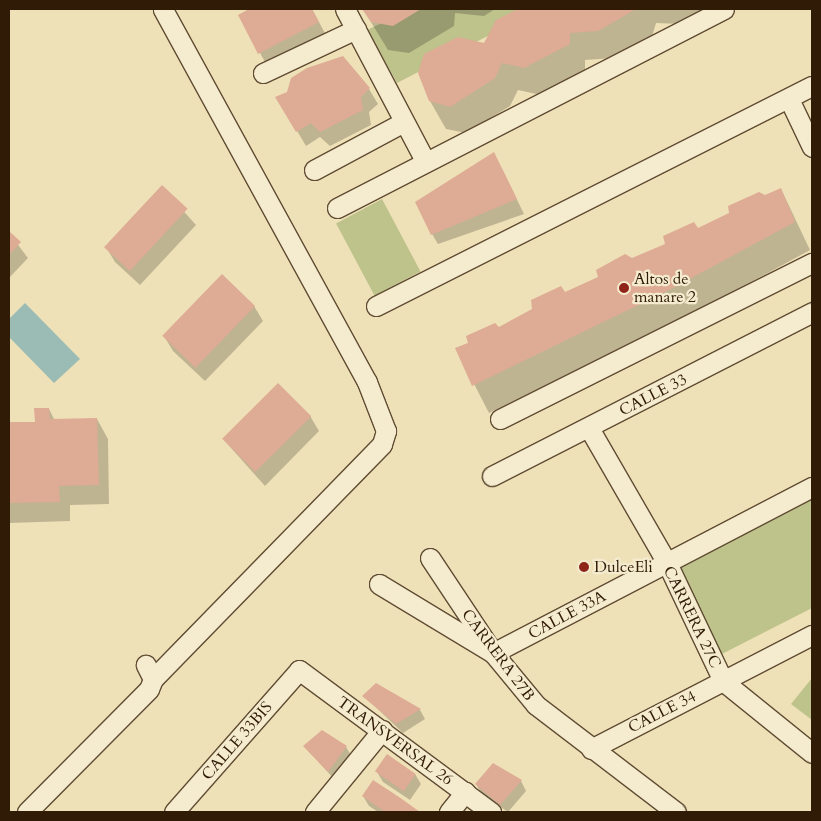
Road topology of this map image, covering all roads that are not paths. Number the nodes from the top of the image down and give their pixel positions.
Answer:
1 (163, 9) edge
2 (345, 9) edge
3 (724, 9) edge
4 (356, 29) junction
5 (263, 72) dead end
6 (812, 86) edge
7 (789, 99) junction
8 (404, 122) junction
9 (812, 147) edge
10 (425, 161) junction
11 (314, 170) dead end
12 (337, 208) dead end
13 (812, 263) edge
14 (376, 306) dead end
15 (812, 312) edge
16 (500, 419) dead end
17 (589, 428) junction
18 (492, 476) dead end
19 (812, 487) edge
20 (430, 558) dead end
21 (666, 563) junction
22 (379, 584) dead end
23 (812, 635) edge
24 (493, 654) junction
25 (299, 670) joint
26 (723, 681) junction
27 (382, 730) junction
28 (591, 749) junction
29 (812, 753) edge
30 (465, 792) junction
31 (27, 812) edge
32 (174, 812) edge
33 (315, 812) edge
34 (449, 812) edge
35 (491, 812) edge
36 (676, 812) edge

1 - 31 street
2 - 4 street
3 - 10 street
4 - 5 street
4 - 8 street
6 - 7 street
7 - 9 street
7 - 14 street
8 - 10 street
8 - 11 street
10 - 12 street
13 - 16 street
15 - 17 street, CALLE 33
17 - 18 street, CALLE 33
17 - 21 street, CARRERA 27C
19 - 21 street, CALLE 33A
20 - 24 street, CARRERA 27B
21 - 24 street, CALLE 33A
21 - 26 street, CARRERA 27C
22 - 24 street
23 - 26 street, CALLE 34
24 - 28 street, CARRERA 27B
25 - 27 street, TRANSVERSAL 26
25 - 32 street, CALLE 33BIS
26 - 28 street, CALLE 34
26 - 29 street, CARRERA 27C
27 - 30 street, TRANSVERSAL 26
27 - 33 street
28 - 36 street, CARRERA 27B
30 - 34 street
30 - 35 street, TRANSVERSAL 26

